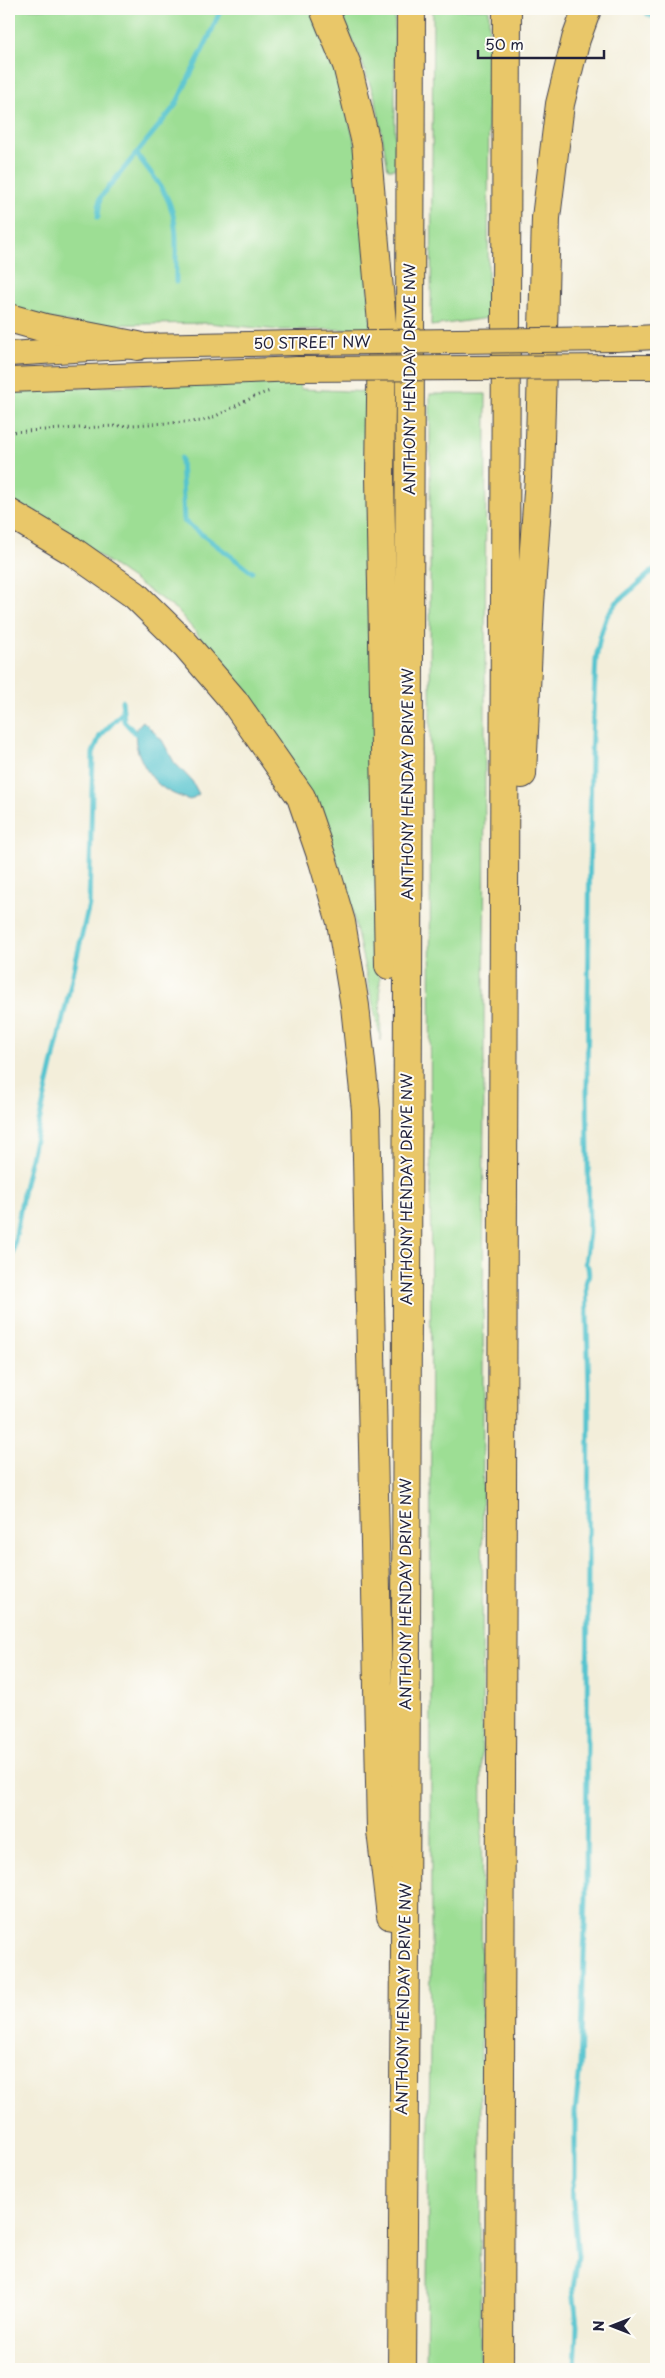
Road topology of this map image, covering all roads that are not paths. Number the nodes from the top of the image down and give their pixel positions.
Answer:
1 (324, 9) edge
2 (411, 9) edge
3 (508, 9) edge
4 (587, 9) edge
5 (9, 318) edge
6 (656, 337) edge
7 (138, 346) junction
8 (9, 354) edge
9 (656, 367) edge
10 (9, 380) edge
11 (9, 513) edge
12 (503, 1045) junction
13 (407, 1245) junction
14 (404, 2027) junction
15 (402, 2369) edge
16 (500, 2369) edge

1 - 13 highway
2 - 13 highway, ANTHONY HENDAY DRIVE NW
3 - 12 highway
4 - 12 highway
5 - 7 highway
6 - 7 main road, 50 STREET NW, bridge
7 - 8 main road, 50 STREET NW
9 - 10 main road, 50 STREET NW, bridge
11 - 14 highway
12 - 16 highway
13 - 14 highway, ANTHONY HENDAY DRIVE NW
14 - 15 highway, ANTHONY HENDAY DRIVE NW

